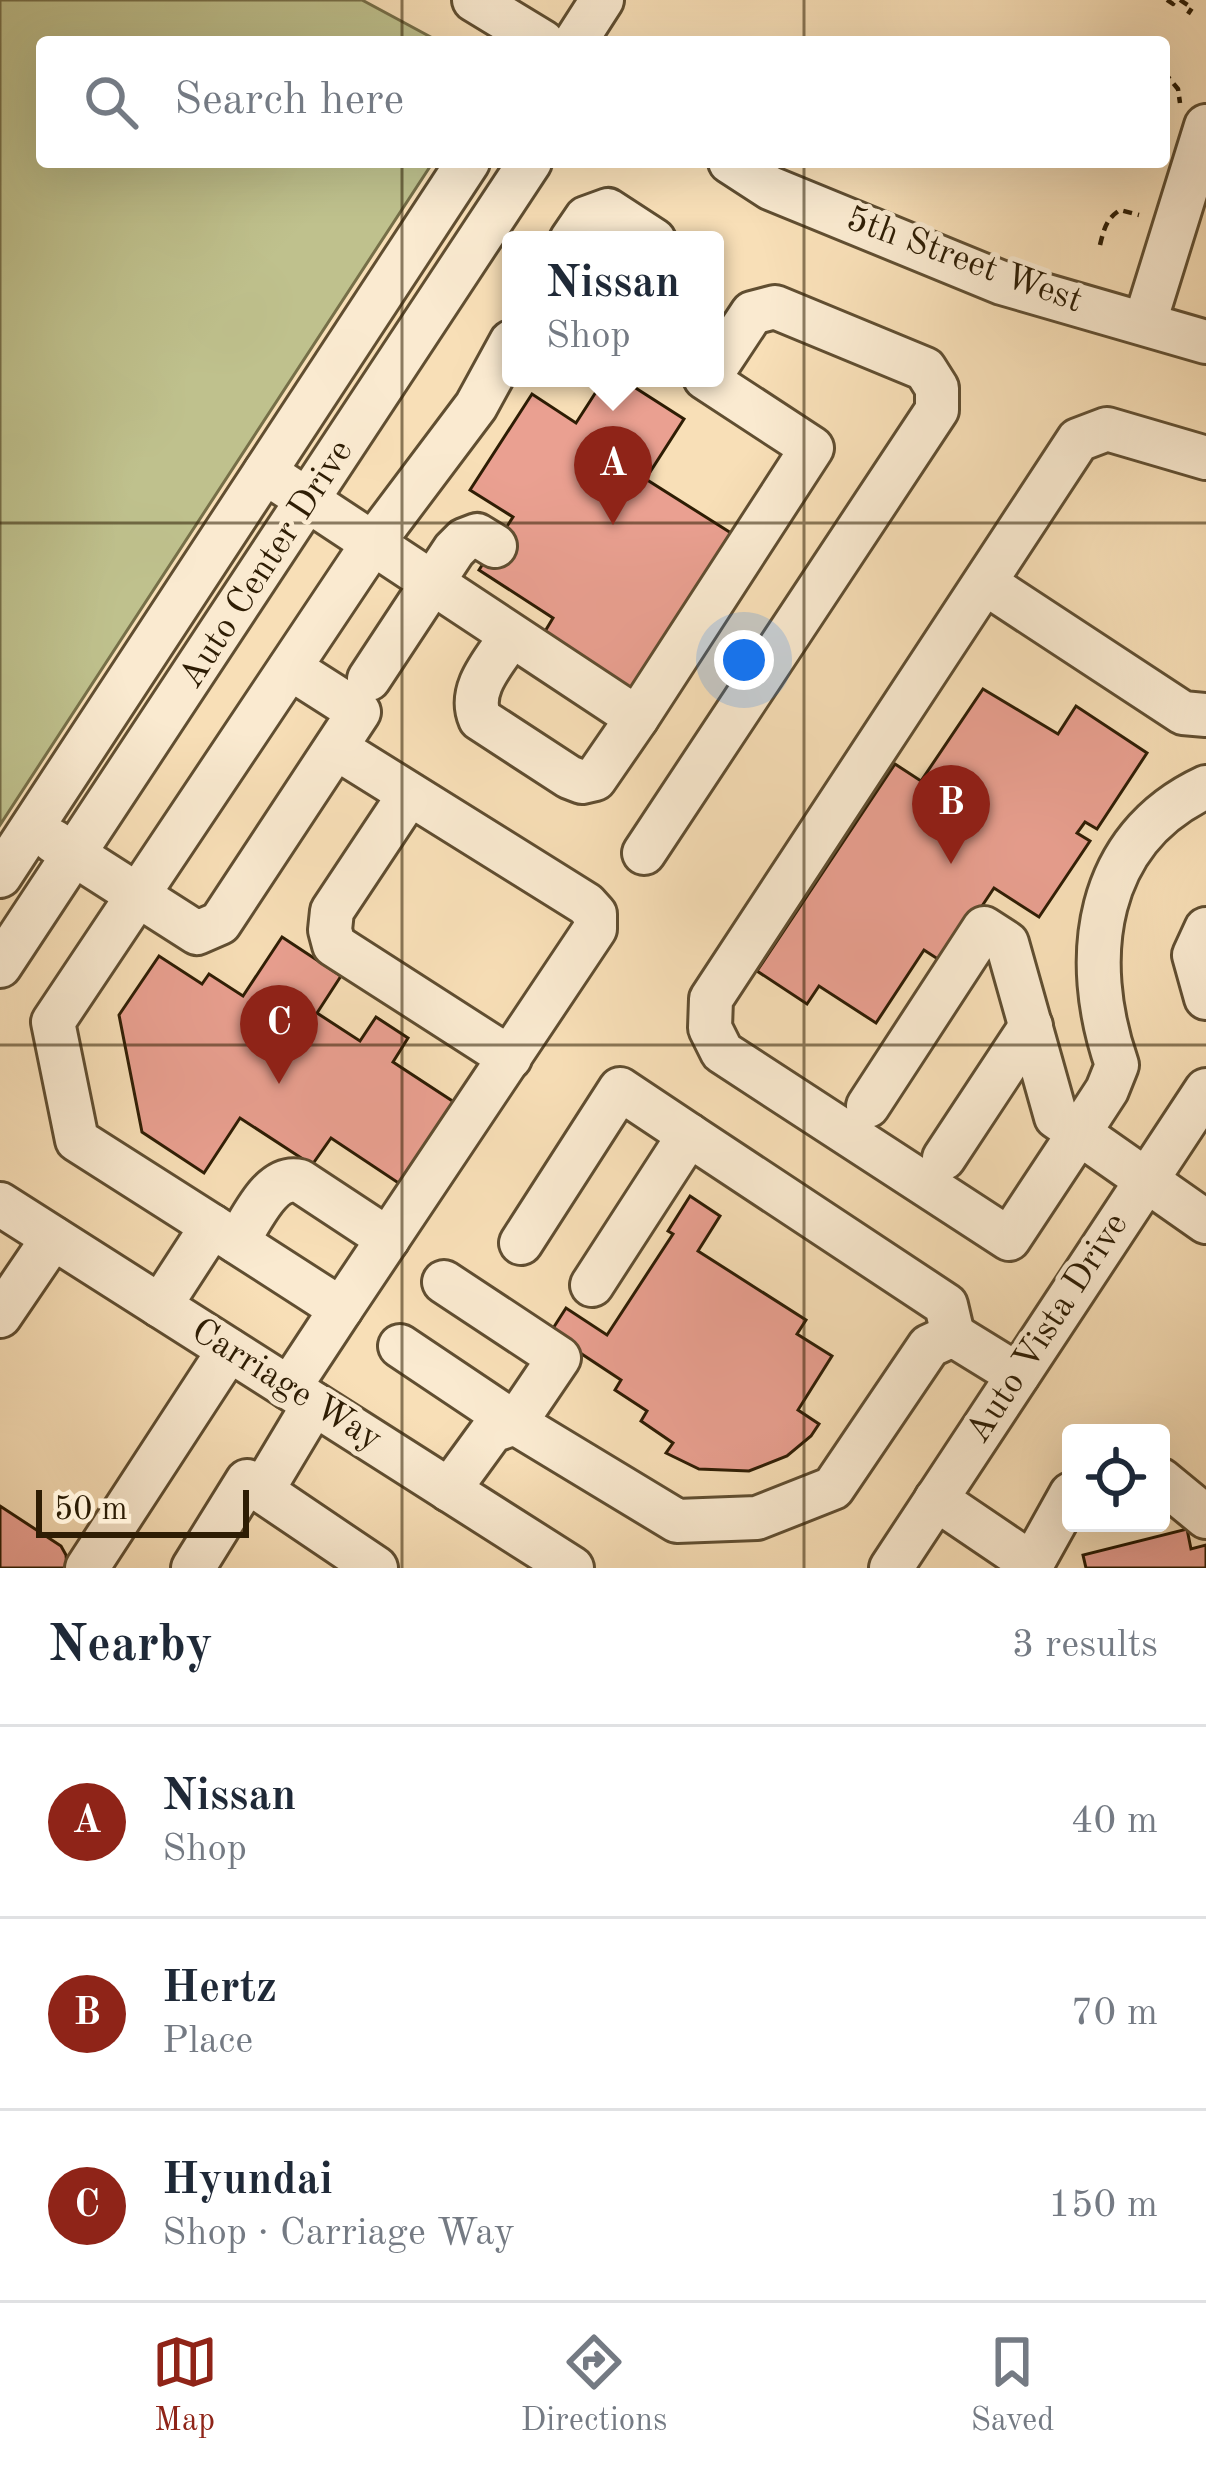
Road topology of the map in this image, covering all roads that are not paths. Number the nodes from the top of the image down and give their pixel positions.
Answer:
1 (474, 0) edge
2 (602, 0) edge
3 (533, 36) edge
4 (578, 36) edge
5 (1193, 116) edge
6 (464, 168) edge
7 (528, 168) edge
8 (739, 168) edge
9 (502, 231) edge
10 (577, 231) edge
11 (640, 231) edge
12 (496, 246) edge
13 (1145, 322) junction
14 (1206, 342) edge
15 (724, 354) edge
16 (502, 358) edge
17 (724, 386) edge
18 (1206, 458) edge
19 (265, 472) junction
20 (310, 501) junction
21 (373, 543) junction
22 (495, 546) dead end
23 (985, 583) junction
24 (432, 584) junction
25 (511, 636) junction
26 (290, 668) junction
27 (369, 679) dead end
28 (1206, 715) edge
29 (637, 718) junction
30 (336, 748) junction
31 (1206, 787) edge
32 (410, 795) junction
33 (32, 827) junction
34 (644, 853) dead end
35 (75, 855) junction
36 (0, 876) edge
37 (136, 896) junction
38 (1206, 929) edge
39 (0, 967) edge
40 (1206, 998) edge
41 (1030, 1026) junction
42 (510, 1058) junction
43 (1206, 1090) edge
44 (868, 1106) dead end
45 (1079, 1133) junction
46 (689, 1135) junction
47 (944, 1158) dead end
48 (1145, 1182) junction
49 (0, 1204) edge
50 (1206, 1222) edge
51 (224, 1234) junction
52 (53, 1238) junction
53 (388, 1239) junction
54 (521, 1243) dead end
55 (444, 1282) dead end
56 (592, 1285) dead end
57 (160, 1306) junction
58 (341, 1310) junction
59 (0, 1316) edge
60 (953, 1335) junction
61 (400, 1346) dead end
62 (230, 1350) junction
63 (1018, 1375) junction
64 (301, 1396) junction
65 (515, 1423) junction
66 (1170, 1487) edge
67 (449, 1490) junction
68 (262, 1491) junction
69 (936, 1498) junction
70 (1062, 1511) edge
71 (1206, 1517) edge
72 (1032, 1566) edge
73 (87, 1568) edge
74 (193, 1568) edge
75 (376, 1568) edge
76 (572, 1568) edge
77 (891, 1568) edge

1 - 3 street
2 - 4 street
5 - 13 street
6 - 19 street, Auto Center Drive
7 - 9 street, Auto Center Drive
8 - 13 street, 5th Street West
10 - 11 street
12 - 20 street, Auto Center Drive
13 - 14 street, 5th Street West
15 - 34 street
16 - 21 street
17 - 29 street
18 - 23 street
19 - 20 street
19 - 33 street, Auto Center Drive
20 - 21 street
20 - 35 street, Auto Center Drive
21 - 24 street
21 - 26 street
22 - 24 street
23 - 28 street
23 - 45 street
24 - 25 street
24 - 27 street
25 - 29 street
25 - 29 street
26 - 30 street
26 - 37 street
30 - 32 street
30 - 37 street
31 - 45 street
32 - 42 street
32 - 42 street
33 - 35 street
33 - 36 street, Auto Center Drive
35 - 37 street
35 - 39 street, Auto Center Drive
37 - 51 street
38 - 40 street
41 - 44 street
41 - 45 street
41 - 47 street
42 - 53 street
43 - 48 street, Auto Vista Drive
45 - 48 street
46 - 54 street
46 - 56 street
46 - 60 street
48 - 50 street
48 - 63 street, Auto Vista Drive
49 - 52 street, Carriage Way
51 - 53 street
51 - 57 street
51 - 58 street
52 - 57 street, Carriage Way
52 - 59 street
53 - 58 street
55 - 65 street
57 - 62 street, Carriage Way
58 - 64 street
60 - 63 street
60 - 65 street
61 - 65 street
62 - 64 street, Carriage Way
62 - 73 street
63 - 69 street, Auto Vista Drive
64 - 67 street, Carriage Way
64 - 68 street
65 - 67 street
66 - 71 street
67 - 76 street, Carriage Way
68 - 74 street
68 - 75 street
69 - 72 street
69 - 77 street, Auto Vista Drive
70 - 72 street

